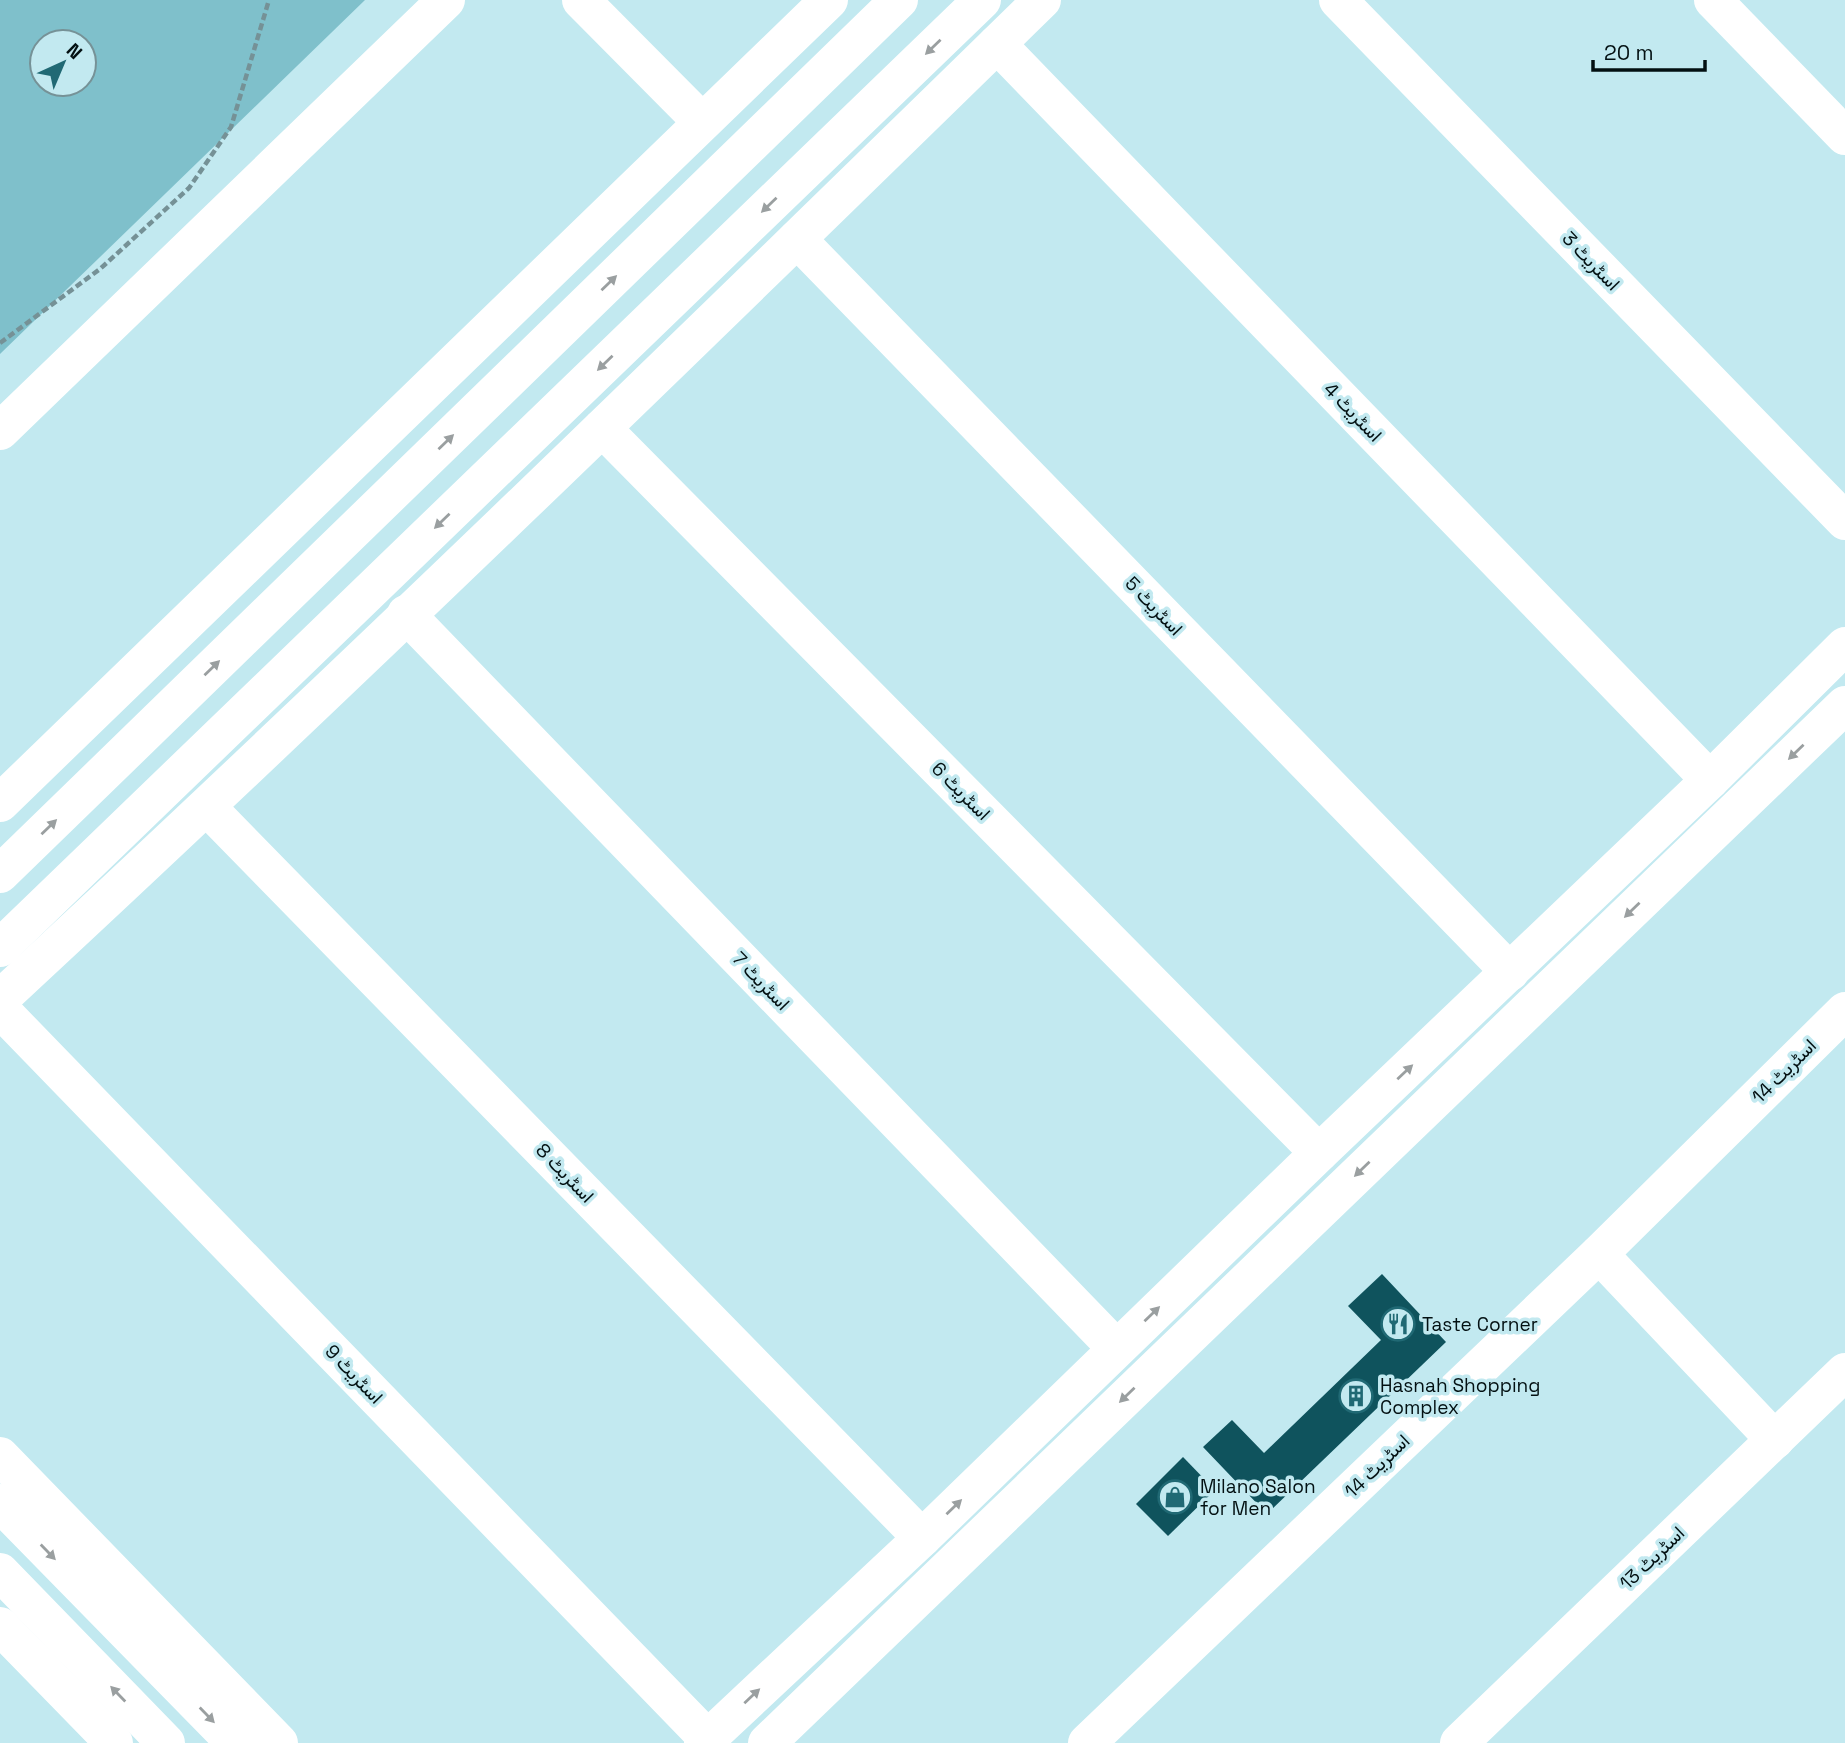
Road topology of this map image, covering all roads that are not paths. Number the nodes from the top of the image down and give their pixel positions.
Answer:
1 (446, 0) edge
2 (581, 0) edge
3 (829, 0) edge
4 (900, 0) edge
5 (982, 0) edge
6 (1042, 0) edge
7 (1338, 0) edge
8 (1713, 0) edge
9 (997, 44) junction
10 (702, 122) junction
11 (1845, 136) edge
12 (797, 239) junction
13 (602, 428) junction
14 (0, 431) edge
15 (1845, 521) edge
16 (406, 614) junction
17 (1845, 646) edge
18 (1845, 705) edge
19 (1710, 780) junction
20 (0, 803) edge
21 (207, 807) junction
22 (0, 874) edge
23 (0, 948) edge
24 (1510, 972) junction
25 (0, 999) edge
26 (0, 1009) edge
27 (1845, 1011) edge
28 (1366, 1108) junction
29 (1394, 1138) junction
30 (1319, 1153) junction
31 (1599, 1254) junction
32 (1116, 1348) junction
33 (1845, 1372) edge
34 (1775, 1440) junction
35 (0, 1456) edge
36 (0, 1503) edge
37 (922, 1538) junction
38 (0, 1572) edge
39 (0, 1626) edge
40 (705, 1741) edge
41 (114, 1743) edge
42 (166, 1743) edge
43 (235, 1743) edge
44 (279, 1743) edge
45 (767, 1743) edge
46 (1087, 1743) edge
47 (1459, 1743) edge

1 - 14 street
2 - 10 street
3 - 10 street
22 -> 4 street
5 -> 23 street
6 - 9 street
7 - 15 street, اسٹریٹ 3
8 - 11 street
9 - 12 street
9 - 19 street, اسٹریٹ 4
10 - 20 street
12 - 13 street
12 - 24 street, اسٹریٹ 5
13 - 16 street
13 - 30 street, اسٹریٹ 6
16 - 21 street
16 - 32 street, اسٹریٹ 7
17 - 19 street
18 -> 29 street
19 - 24 street
21 - 25 street
21 - 37 street, اسٹریٹ 8
28 -> 24 street
26 - 40 street, اسٹریٹ 9
27 - 31 street, اسٹریٹ 14
28 - 29 street
28 - 30 street
29 -> 45 street
32 -> 30 street
31 - 34 street
31 - 46 street, اسٹریٹ 14
37 -> 32 street
33 - 34 street, اسٹریٹ 13
34 - 47 street, اسٹریٹ 13
35 - 44 street
36 -> 43 street
40 -> 37 street
42 -> 38 street
39 - 41 street

